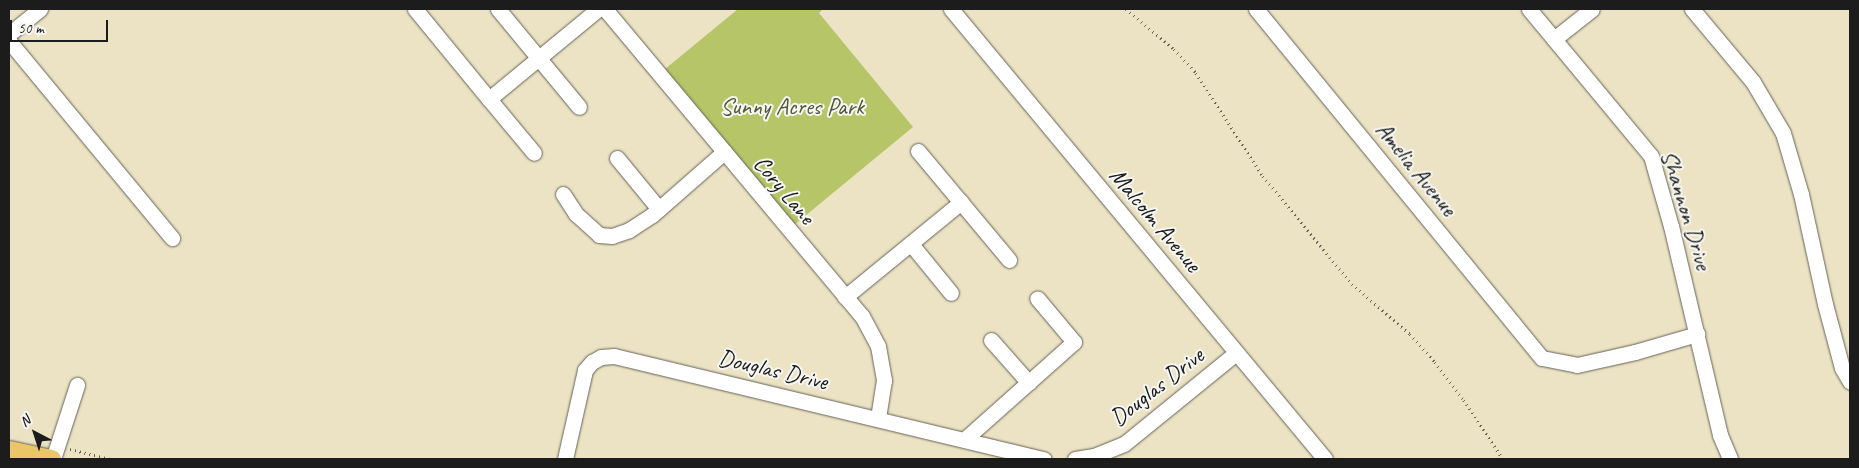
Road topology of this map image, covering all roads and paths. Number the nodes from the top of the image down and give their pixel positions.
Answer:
1 (40, 9) edge
2 (415, 9) edge
3 (498, 9) edge
4 (598, 9) edge
5 (605, 9) edge
6 (951, 9) edge
7 (1126, 9) edge
8 (1256, 9) edge
9 (1529, 9) edge
10 (1592, 9) edge
11 (1692, 9) edge
12 (9, 34) edge
13 (1554, 39) junction
14 (9, 41) edge
15 (539, 58) junction
16 (490, 99) junction
17 (579, 107) dead end
18 (918, 151) dead end
19 (724, 152) junction
20 (534, 153) dead end
21 (617, 158) dead end
22 (563, 194) dead end
23 (961, 202) junction
24 (659, 209) junction
25 (172, 238) dead end
26 (911, 244) junction
27 (1009, 260) dead end
28 (951, 293) dead end
29 (845, 297) junction
30 (1037, 298) dead end
31 (1697, 334) junction
32 (991, 340) dead end
33 (1236, 353) junction
34 (1850, 382) edge
35 (1028, 383) junction
36 (77, 385) dead end
37 (878, 418) junction
38 (965, 439) junction
39 (9, 450) edge
40 (52, 459) edge
41 (565, 459) edge
42 (1044, 459) edge
43 (1075, 459) edge
44 (1325, 459) edge
45 (1503, 459) edge
46 (1730, 459) edge

1 - 12 street
2 - 16 street
3 - 15 street
4 - 15 street
5 - 19 street, Cory Lane
6 - 33 street, Malcolm Avenue
7 - 45 path
8 - 31 street, Amelia Avenue
9 - 13 street, Shannon Drive
10 - 13 street
11 - 34 street
13 - 31 street, Shannon Drive
14 - 25 street
15 - 16 street
15 - 17 street
16 - 20 street
18 - 23 street
19 - 24 street
19 - 29 street, Cory Lane
21 - 24 street
22 - 24 street
23 - 26 street
23 - 27 street
26 - 28 street
26 - 29 street
29 - 37 street, Cory Lane
30 - 35 street
31 - 46 street, Shannon Drive
32 - 35 street
33 - 43 street, Douglas Drive
33 - 44 street, Malcolm Avenue
35 - 38 street
36 - 40 street
37 - 38 street, Douglas Drive
37 - 41 street, Douglas Drive
38 - 42 street, Douglas Drive
39 - 40 main road

